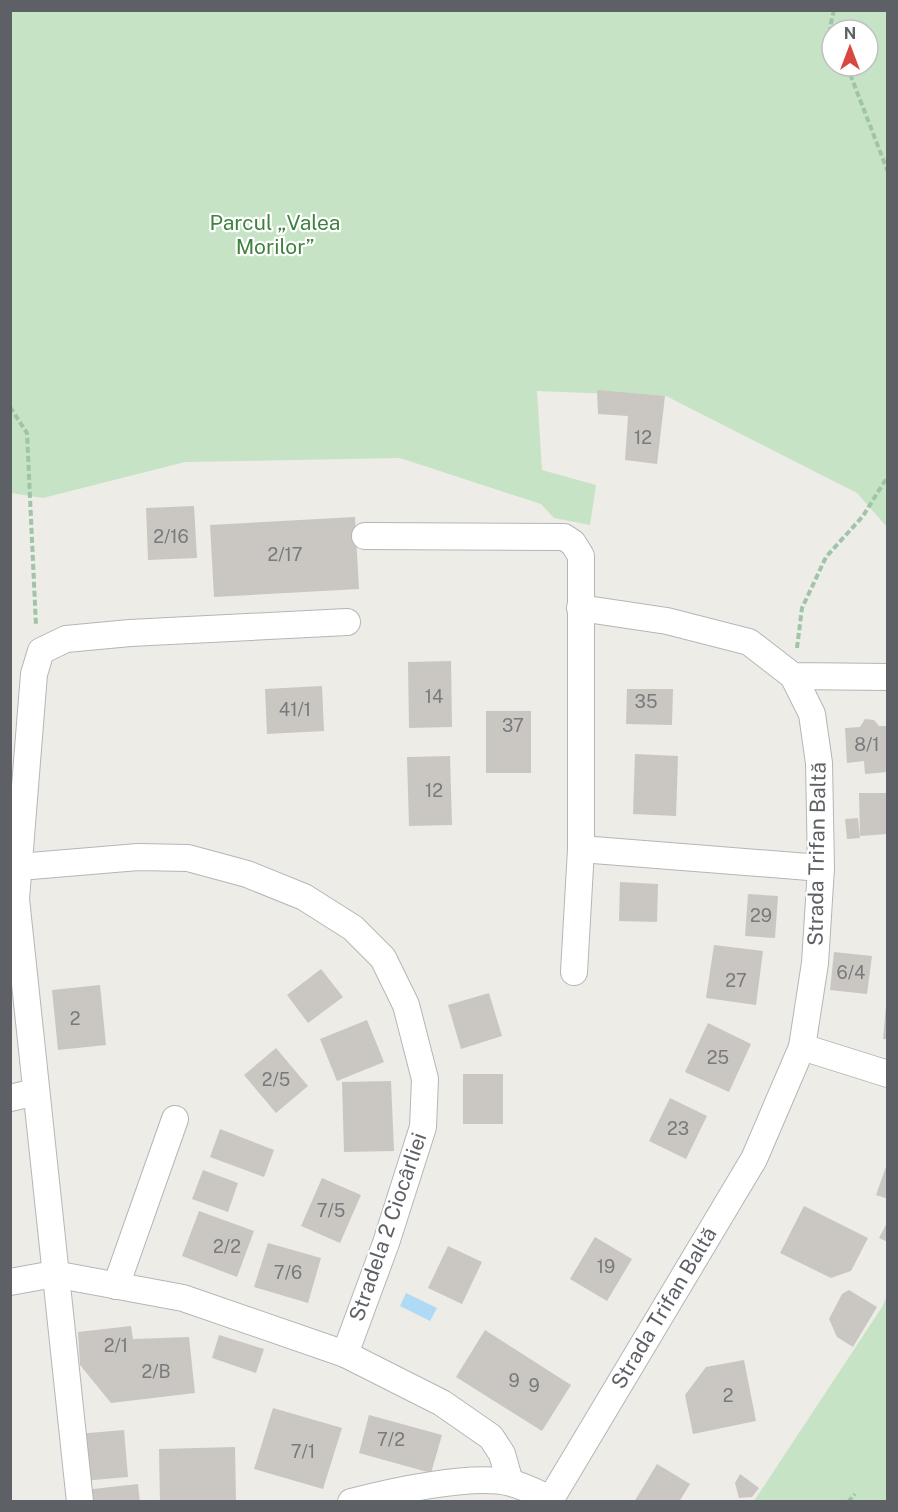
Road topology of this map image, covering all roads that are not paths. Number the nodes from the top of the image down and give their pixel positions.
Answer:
1 (365, 536) dead end
2 (580, 608) junction
3 (347, 622) dead end
4 (793, 676) junction
5 (888, 677) edge
6 (581, 849) junction
7 (19, 867) junction
8 (821, 868) junction
9 (13, 899) edge
10 (574, 972) dead end
11 (802, 1047) junction
12 (888, 1074) edge
13 (36, 1092) junction
14 (10, 1098) edge
15 (175, 1119) dead end
16 (54, 1274) junction
17 (10, 1282) edge
18 (116, 1286) junction
19 (345, 1354) junction
20 (510, 1482) junction
21 (549, 1500) edge
22 (80, 1502) edge
23 (351, 1502) edge

1 - 2 street
2 - 4 street
2 - 6 street
3 - 7 street
4 - 5 street
4 - 8 street, Strada Trifan Baltă
6 - 8 street
6 - 10 street
7 - 9 street
7 - 19 street, Stradela 2 Ciocârliei
8 - 11 street, Strada Trifan Baltă
9 - 13 street
11 - 12 street
11 - 21 street, Strada Trifan Baltă
13 - 14 street
13 - 16 street
15 - 18 street
16 - 17 street
16 - 18 street
16 - 22 street
18 - 19 street
19 - 20 street
20 - 21 street
20 - 23 street

